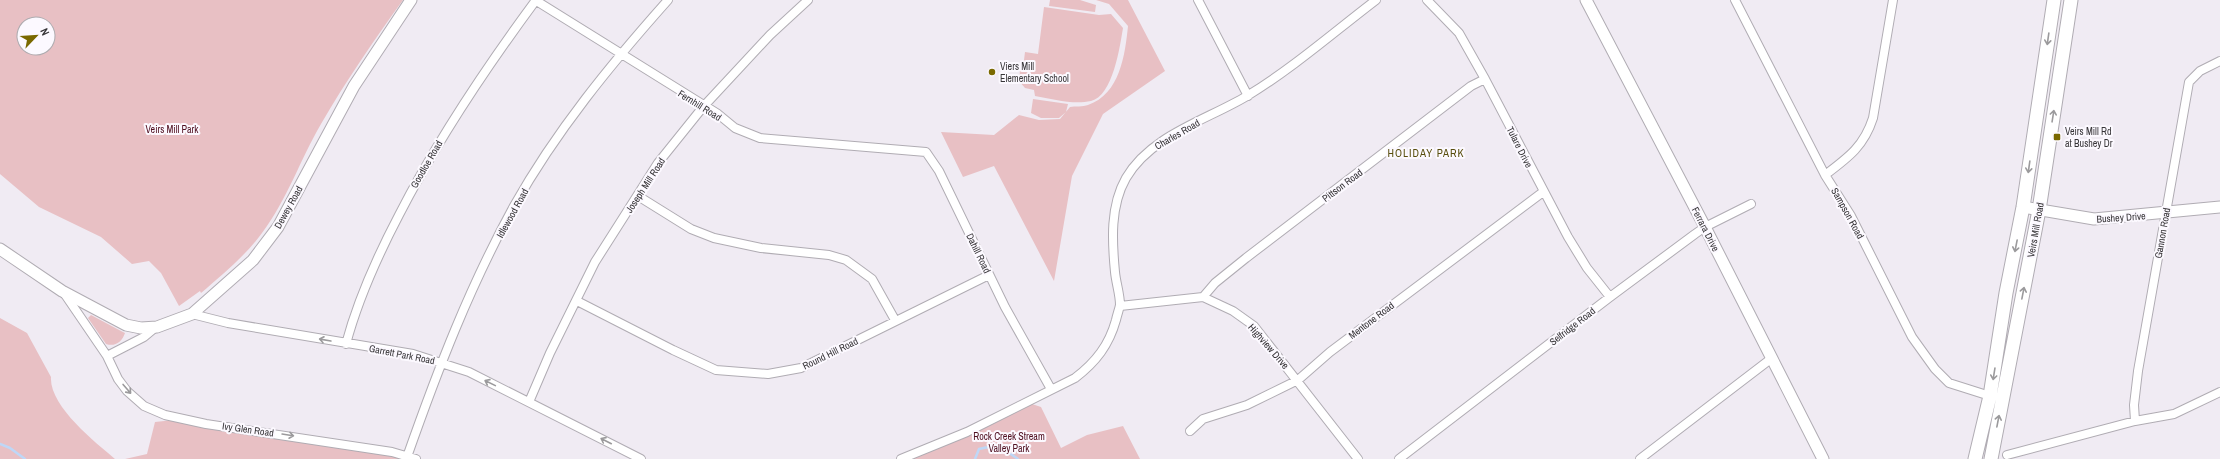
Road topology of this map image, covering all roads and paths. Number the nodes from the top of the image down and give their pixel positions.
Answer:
1 (411, 0) edge
2 (535, 0) edge
3 (668, 0) edge
4 (808, 0) edge
5 (1198, 0) edge
6 (1376, 0) edge
7 (1427, 0) edge
8 (1586, 0) edge
9 (1735, 0) edge
10 (1893, 0) edge
11 (2054, 0) edge
12 (2071, 0) edge
13 (619, 54) junction
14 (2220, 61) edge
15 (1485, 79) junction
16 (1248, 96) junction
17 (703, 107) junction
18 (887, 148) joint
19 (1825, 175) junction
20 (1543, 192) junction
21 (638, 196) junction
22 (1751, 204) dead end
23 (2023, 207) junction
24 (2220, 207) edge
25 (2039, 210) junction
26 (2165, 214) junction
27 (1705, 227) junction
28 (0, 249) edge
29 (989, 275) junction
30 (62, 291) junction
31 (1203, 297) junction
32 (1610, 297) junction
33 (576, 301) junction
34 (1120, 306) junction
35 (192, 314) junction
36 (895, 320) junction
37 (157, 326) junction
38 (346, 344) junction
39 (107, 356) junction
40 (1772, 358) junction
41 (440, 361) junction
42 (1298, 380) junction
43 (1051, 389) junction
44 (2220, 392) edge
45 (1990, 396) junction
46 (529, 402) junction
47 (2135, 421) junction
48 (1190, 431) dead end
49 (2007, 455) dead end
50 (407, 456) junction
51 (416, 459) edge
52 (641, 459) edge
53 (902, 459) edge
54 (1358, 459) edge
55 (1399, 459) edge
56 (1640, 459) edge
57 (1823, 459) edge
58 (1975, 459) edge
59 (1991, 459) edge

1 - 35 street, Dewey Road
2 - 13 street, Fernhill Road
2 - 38 street, Goodloe Road
3 - 13 street, Idlewood Road
4 - 17 street, Joseph Mill Road
5 - 16 street
6 - 16 street, Charles Road
7 - 15 street, Tulare Drive
8 - 27 street, Ferrara Drive
9 - 19 street, Sampson Road
10 - 19 street
11 -> 23 main road, Veirs Mill Road
25 -> 12 main road, Veirs Mill Road
13 - 17 street, Fernhill Road
13 - 41 street, Idlewood Road
14 - 26 street, Gannon Road
15 - 20 street, Tulare Drive
15 - 31 street, Pittson Road
16 - 34 street, Charles Road
17 - 18 street, Fernhill Road
17 - 21 street, Joseph Mill Road
18 - 29 street, Dahill Road
19 - 45 street, Sampson Road
20 - 32 street, Tulare Drive
20 - 42 street, Mentone Road
21 - 33 street, Joseph Mill Road
21 - 36 street
22 - 27 street, Selfridge Road
23 - 25 street, Bushey Drive
23 -> 45 main road, Veirs Mill Road
24 - 26 street, Bushey Drive
25 - 26 street, Bushey Drive
59 -> 25 main road, Veirs Mill Road
26 - 47 street, Gannon Road
27 - 32 street, Selfridge Road
27 - 40 street, Ferrara Drive
28 - 30 street
29 - 36 street, Round Hill Road
29 - 43 street, Dahill Road
30 - 37 street
30 - 39 street
31 - 34 street
31 - 42 street, Highview Drive
32 - 55 street, Selfridge Road
33 - 36 street, Round Hill Road
33 - 46 street, Joseph Mill Road
34 - 43 street, Charles Road
35 - 37 street, Dewey Road
38 -> 35 street, Garrett Park Road
37 - 39 street, Dewey Road
38 - 41 street, Garrett Park Road
39 -> 50 street, Ivy Glen Road
40 - 56 street
40 - 57 street, Ferrara Drive
46 -> 41 street, Garrett Park Road
41 - 50 street, Idlewood Road
42 - 48 street, Mentone Road
42 - 54 street, Highview Drive
43 - 53 street
44 - 47 street
45 - 58 main road, Veirs Mill Road
52 -> 46 street, Garrett Park Road
47 - 49 street
50 - 51 street, Ivy Glen Road

